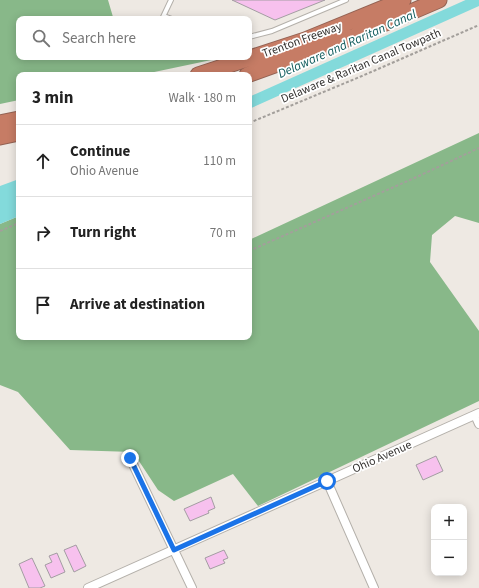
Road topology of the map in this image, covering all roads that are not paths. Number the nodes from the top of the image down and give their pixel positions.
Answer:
1 (171, 0) edge
2 (346, 0) edge
3 (403, 0) edge
4 (439, 0) edge
5 (163, 16) edge
6 (252, 36) edge
7 (252, 57) edge
8 (244, 60) edge
9 (207, 72) edge
10 (252, 73) edge
11 (16, 120) edge
12 (0, 123) edge
13 (16, 134) edge
14 (0, 137) edge
15 (477, 414) edge
16 (479, 424) edge
17 (130, 458) dead end
18 (327, 481) junction
19 (174, 550) junction
20 (88, 588) edge
21 (192, 588) edge
22 (374, 588) edge

1 - 5 lane
2 - 6 lane
3 - 7 highway, Trenton Freeway
4 - 10 highway, Trenton Freeway
8 - 9 highway, Trenton Freeway
11 - 12 highway
13 - 14 highway
15 - 16 street
15 - 18 street, Ohio Avenue
17 - 19 street
18 - 19 street, Ohio Avenue
18 - 22 street
19 - 20 street, Ohio Avenue
19 - 21 street

